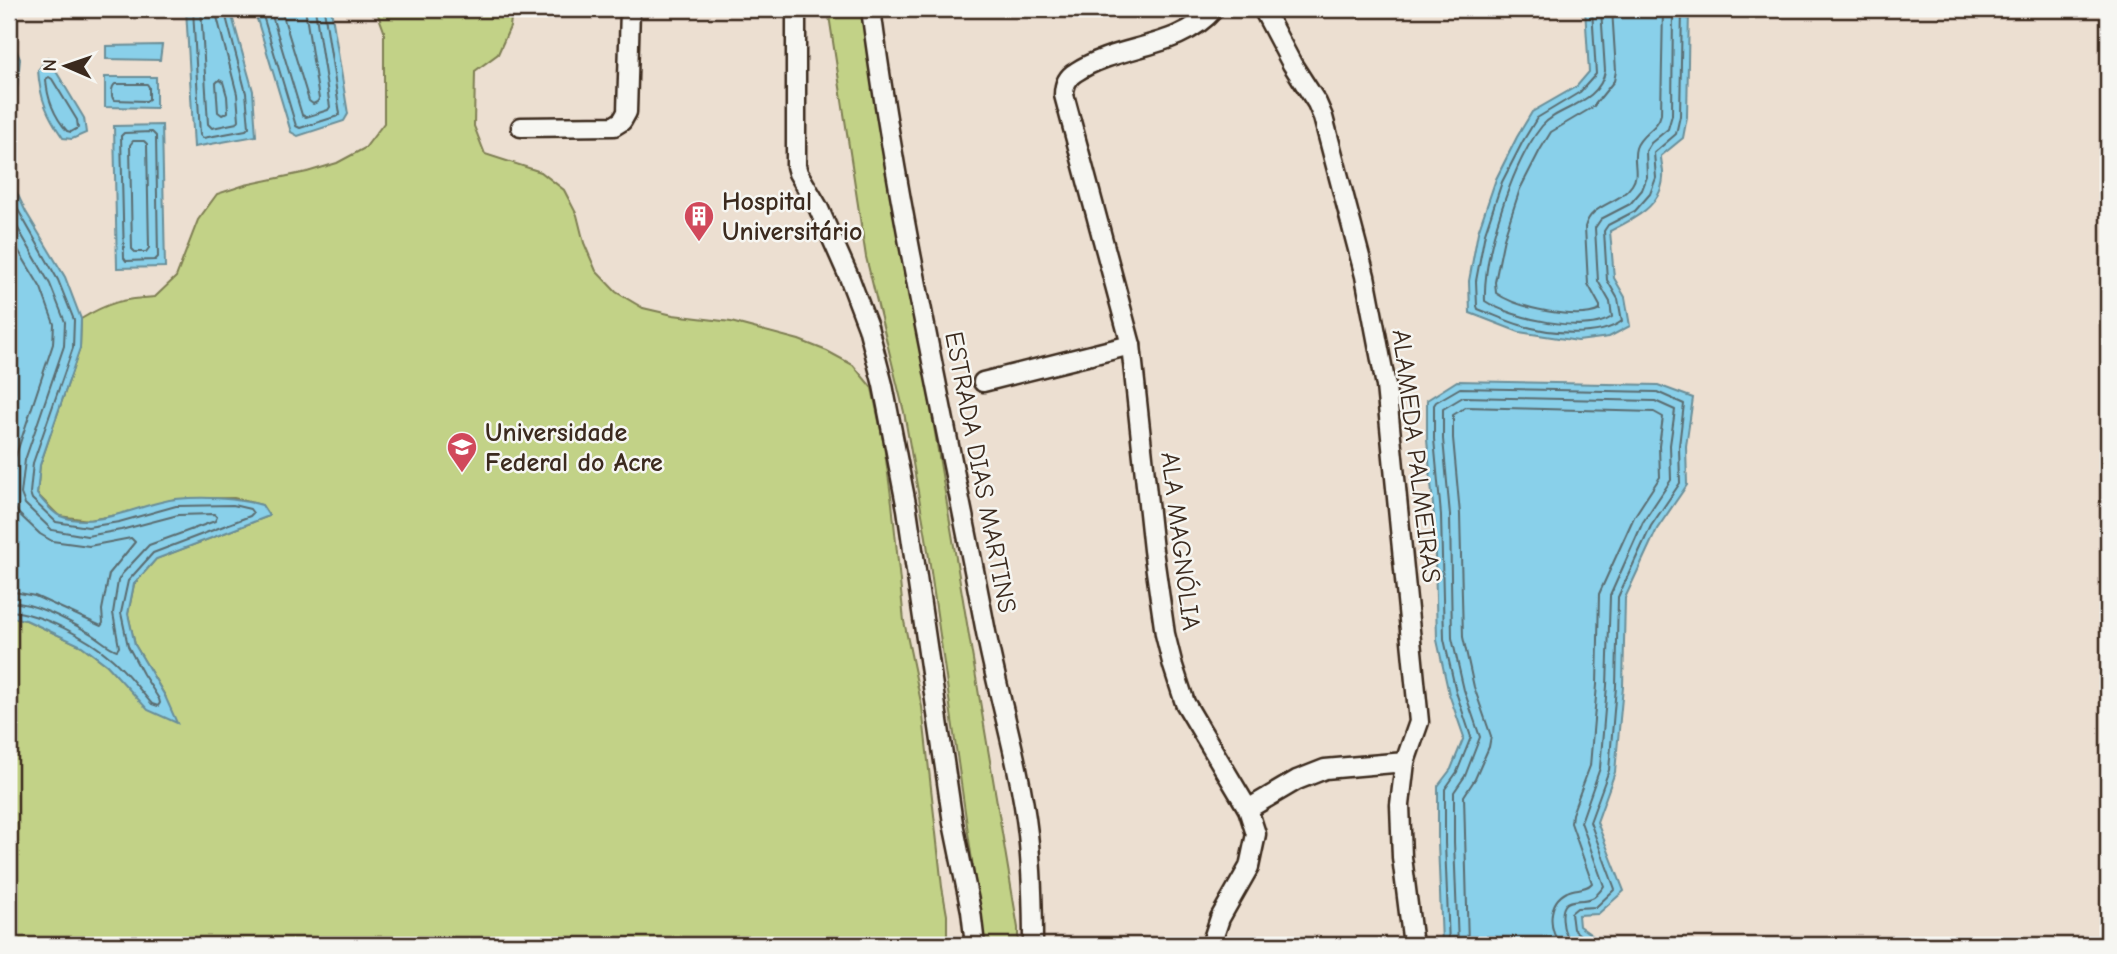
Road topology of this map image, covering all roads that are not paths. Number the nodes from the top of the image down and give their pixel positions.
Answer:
1 (630, 9) edge
2 (796, 9) edge
3 (871, 9) edge
4 (1214, 9) edge
5 (1263, 9) edge
6 (521, 127) dead end
7 (1131, 345) junction
8 (983, 382) dead end
9 (1405, 762) junction
10 (1248, 809) junction
11 (975, 945) edge
12 (1033, 945) edge
13 (1210, 945) edge
14 (1413, 945) edge

1 - 6 street
2 - 11 street
3 - 12 street, ESTRADA DIAS MARTINS
4 - 7 street, ALA MAGNÓLIA
5 - 9 street, ALAMEDA PALMEIRAS
7 - 8 street
7 - 10 street, ALA MAGNÓLIA
9 - 10 street
9 - 14 street, ALAMEDA PALMEIRAS
10 - 13 street, ALA MAGNÓLIA

